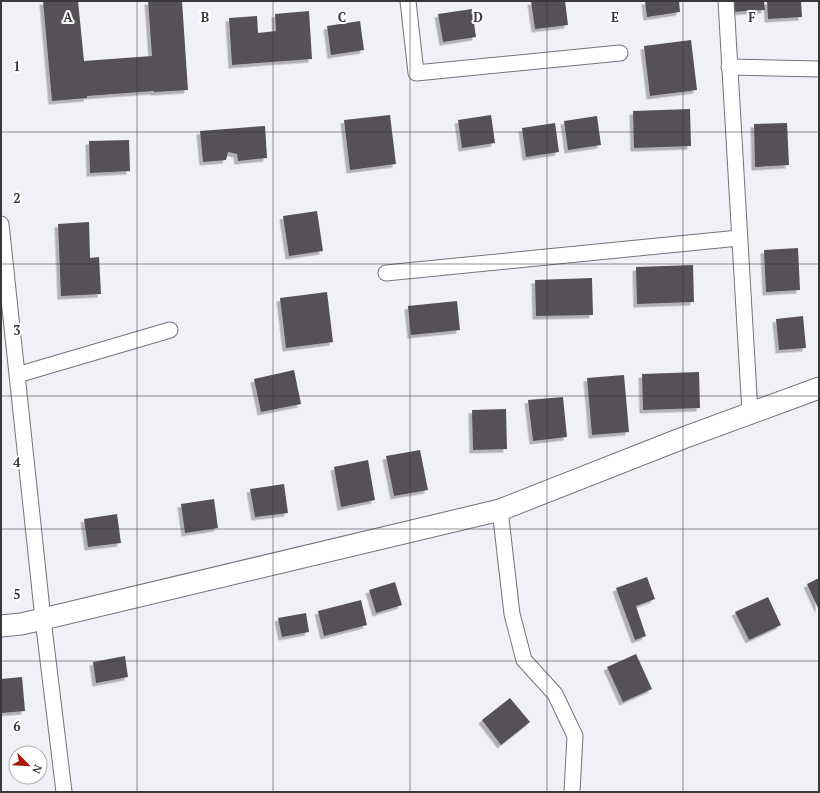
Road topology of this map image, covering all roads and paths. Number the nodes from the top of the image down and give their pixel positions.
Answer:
1 (408, 1) edge
2 (726, 1) edge
3 (620, 53) dead end
4 (729, 67) junction
5 (819, 69) edge
6 (1, 224) edge
7 (740, 238) junction
8 (386, 273) dead end
9 (170, 330) dead end
10 (17, 375) junction
11 (819, 388) edge
12 (750, 413) junction
13 (500, 510) junction
14 (43, 619) junction
15 (1, 626) edge
16 (64, 792) edge
17 (572, 792) edge

1 - 3 street
2 - 4 street
4 - 5 street
4 - 7 street
6 - 10 street
7 - 8 street
7 - 12 street
9 - 10 street
10 - 14 street
11 - 12 street
12 - 13 street
13 - 14 street
13 - 17 street
14 - 15 street
14 - 16 street

